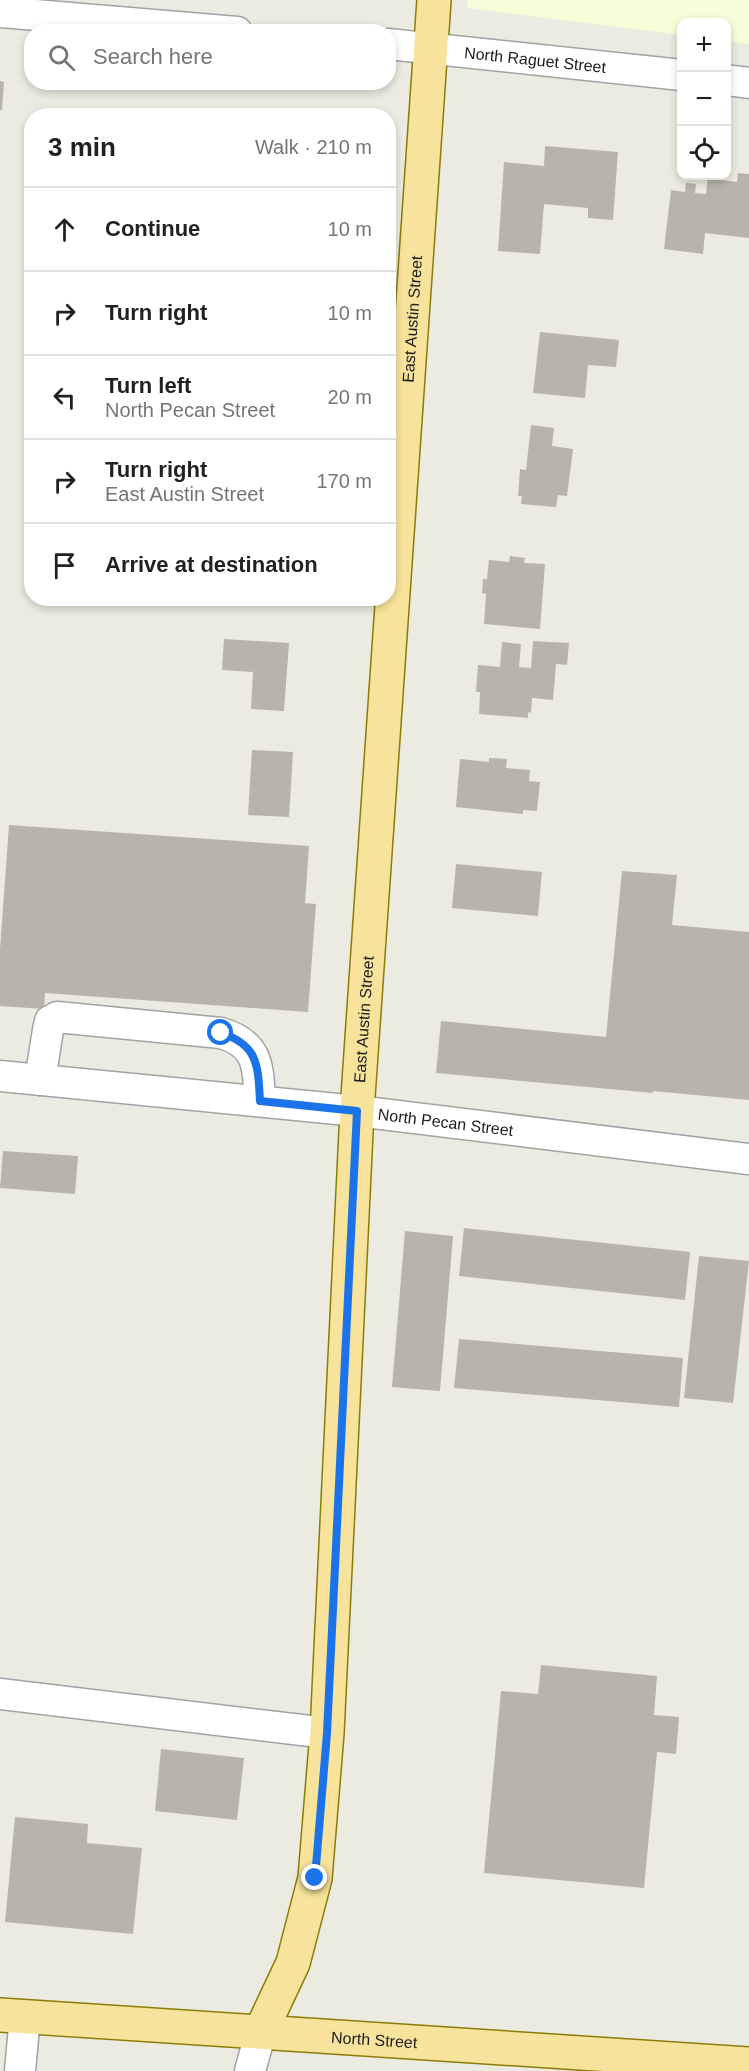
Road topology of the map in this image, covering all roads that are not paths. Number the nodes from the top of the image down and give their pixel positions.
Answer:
1 (434, 0) edge
2 (0, 12) edge
3 (142, 24) edge
4 (396, 45) edge
5 (430, 48) junction
6 (677, 75) edge
7 (731, 81) edge
8 (749, 83) edge
9 (396, 543) edge
10 (392, 606) edge
11 (0, 1076) edge
12 (40, 1080) junction
13 (260, 1101) junction
14 (357, 1111) junction
15 (749, 1159) edge
16 (0, 1694) edge
17 (327, 1733) junction
18 (13, 2016) edge
19 (261, 2031) junction
20 (733, 2066) edge
21 (20, 2071) edge
22 (250, 2071) edge

1 - 5 main road, East Austin Street
2 - 3 street
4 - 5 street, North Raguet Street
5 - 6 street, North Raguet Street
5 - 9 main road, East Austin Street
7 - 8 street
10 - 14 main road, East Austin Street
11 - 12 street, North Pecan Street
12 - 13 street, North Pecan Street
12 - 13 street
13 - 14 street, North Pecan Street
14 - 15 street, North Pecan Street
14 - 17 main road, East Austin Street
16 - 17 street
17 - 19 main road, East Austin Street
18 - 19 main road, North Street
18 - 21 street
19 - 20 main road, North Street
19 - 22 street

